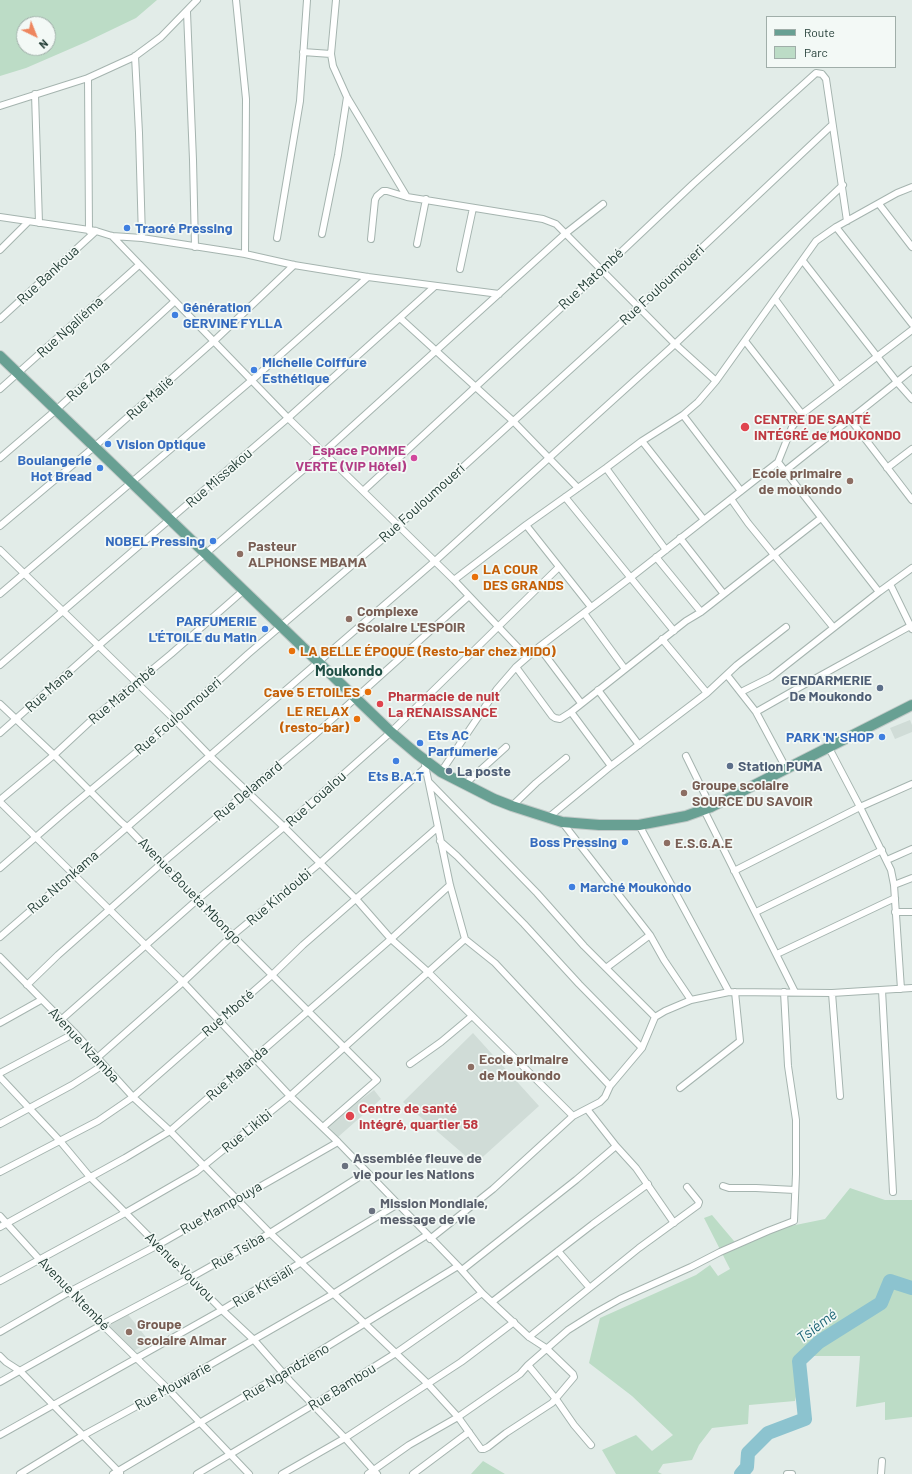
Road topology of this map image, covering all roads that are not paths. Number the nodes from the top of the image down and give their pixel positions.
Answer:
1 (197, 0) edge
2 (236, 0) edge
3 (307, 0) edge
4 (336, 0) edge
5 (187, 12) junction
6 (303, 52) junction
7 (331, 54) junction
8 (135, 56) junction
9 (88, 78) junction
10 (35, 94) junction
11 (347, 97) junction
12 (0, 106) edge
13 (832, 125) junction
14 (843, 185) junction
15 (912, 188) edge
16 (407, 197) junction
17 (426, 200) junction
18 (603, 204) dead end
19 (879, 204) junction
20 (473, 208) junction
21 (0, 217) edge
22 (847, 221) junction
23 (28, 222) junction
24 (39, 223) junction
25 (836, 227) junction
26 (89, 230) junction
27 (96, 231) junction
28 (566, 233) junction
29 (322, 234) dead end
30 (112, 236) junction
31 (142, 238) junction
32 (277, 238) dead end
33 (371, 240) dead end
34 (417, 244) dead end
35 (195, 247) junction
36 (912, 247) edge
37 (0, 250) edge
38 (245, 254) junction
39 (802, 261) junction
40 (139, 265) junction
41 (294, 265) junction
42 (460, 269) dead end
43 (602, 270) junction
44 (368, 277) junction
45 (434, 286) junction
46 (499, 294) junction
47 (775, 299) junction
48 (175, 301) junction
49 (639, 307) junction
50 (400, 318) junction
51 (0, 319) edge
52 (912, 324) edge
53 (912, 330) edge
54 (214, 341) junction
55 (745, 341) junction
56 (675, 344) junction
57 (436, 351) junction
58 (0, 356) edge
59 (877, 357) junction
60 (912, 370) edge
61 (18, 374) junction
62 (252, 380) junction
63 (716, 381) junction
64 (897, 382) junction
65 (839, 386) junction
66 (474, 387) junction
67 (0, 389) edge
68 (912, 400) edge
69 (56, 410) junction
70 (802, 414) junction
71 (683, 415) junction
72 (288, 418) junction
73 (850, 419) junction
74 (513, 421) junction
75 (642, 441) junction
76 (94, 447) junction
77 (912, 449) edge
78 (324, 452) junction
79 (0, 458) edge
80 (548, 458) junction
81 (778, 462) junction
82 (606, 468) junction
83 (887, 468) junction
84 (784, 471) junction
85 (132, 482) junction
86 (578, 488) junction
87 (363, 491) junction
88 (741, 491) junction
89 (565, 497) junction
90 (731, 499) junction
91 (912, 500) edge
92 (821, 518) junction
93 (170, 520) junction
94 (704, 520) junction
95 (526, 525) junction
96 (0, 526) edge
97 (398, 526) junction
98 (680, 538) junction
99 (0, 550) edge
100 (666, 550) junction
101 (207, 554) junction
102 (774, 554) junction
103 (656, 557) junction
104 (434, 562) junction
105 (559, 567) junction
106 (912, 568) edge
107 (25, 574) junction
108 (630, 578) junction
109 (454, 580) junction
110 (890, 584) junction
111 (244, 590) junction
112 (879, 592) junction
113 (0, 594) edge
114 (723, 594) junction
115 (469, 596) junction
116 (591, 607) junction
117 (63, 611) junction
118 (584, 612) junction
119 (701, 612) junction
120 (282, 626) junction
121 (498, 626) junction
122 (786, 627) dead end
123 (833, 627) junction
124 (911, 627) edge
125 (674, 631) junction
126 (662, 639) junction
127 (98, 646) junction
128 (539, 647) junction
129 (527, 657) junction
130 (319, 662) junction
131 (0, 665) edge
132 (516, 667) junction
133 (625, 669) junction
134 (727, 675) junction
135 (137, 683) junction
136 (598, 690) junction
137 (741, 692) junction
138 (707, 693) junction
139 (355, 697) junction
140 (581, 703) junction
141 (0, 704) edge
142 (912, 705) edge
143 (571, 712) junction
144 (756, 712) junction
145 (16, 720) junction
146 (175, 720) junction
147 (391, 732) junction
148 (0, 733) edge
149 (639, 745) junction
150 (506, 747) dead end
151 (829, 748) junction
152 (54, 755) junction
153 (210, 756) junction
154 (686, 756) dead end
155 (566, 758) dead end
156 (425, 763) junction
157 (611, 766) junction
158 (786, 768) junction
159 (441, 772) junction
160 (429, 782) junction
161 (465, 784) junction
162 (912, 784) edge
163 (90, 791) junction
164 (247, 791) junction
165 (0, 801) edge
166 (512, 806) junction
167 (860, 807) junction
168 (707, 808) junction
169 (549, 817) junction
170 (562, 822) junction
171 (639, 825) junction
172 (127, 827) junction
173 (284, 827) junction
174 (438, 828) junction
175 (35, 837) junction
176 (440, 841) junction
177 (912, 849) edge
178 (882, 850) junction
179 (887, 860) junction
180 (162, 863) junction
181 (320, 863) junction
182 (0, 868) edge
183 (734, 871) junction
184 (73, 873) junction
185 (912, 878) edge
186 (450, 885) junction
187 (894, 885) junction
188 (895, 898) junction
189 (356, 899) junction
190 (198, 900) junction
191 (110, 910) junction
192 (756, 912) junction
193 (895, 912) junction
194 (912, 912) edge
195 (234, 935) junction
196 (650, 935) junction
197 (0, 937) edge
198 (391, 939) junction
199 (465, 939) junction
200 (146, 946) junction
201 (777, 954) junction
202 (1, 960) edge
203 (606, 968) junction
204 (428, 972) junction
205 (272, 975) junction
206 (184, 982) junction
207 (26, 985) junction
208 (912, 988) edge
209 (901, 989) junction
210 (882, 990) junction
211 (732, 992) junction
212 (784, 992) junction
213 (795, 992) junction
214 (832, 993) junction
215 (41, 1000) junction
216 (691, 1000) junction
217 (308, 1011) junction
218 (472, 1016) junction
219 (654, 1017) junction
220 (62, 1019) junction
221 (220, 1021) junction
222 (0, 1023) edge
223 (75, 1033) junction
224 (345, 1047) junction
225 (642, 1048) junction
226 (254, 1057) junction
227 (97, 1058) junction
228 (410, 1064) dead end
229 (103, 1065) junction
230 (0, 1073) edge
231 (0, 1077) edge
232 (610, 1086) junction
233 (680, 1088) dead end
234 (290, 1096) junction
235 (840, 1096) dead end
236 (133, 1097) junction
237 (29, 1108) junction
238 (587, 1109) junction
239 (573, 1116) junction
240 (0, 1124) edge
241 (323, 1128) junction
242 (170, 1131) junction
243 (60, 1142) junction
244 (338, 1142) junction
245 (616, 1146) junction
246 (204, 1166) junction
247 (0, 1172) edge
248 (367, 1172) junction
249 (90, 1177) junction
250 (648, 1184) junction
251 (723, 1186) dead end
252 (687, 1187) dead end
253 (795, 1190) junction
254 (894, 1192) dead end
255 (237, 1198) junction
256 (398, 1204) junction
257 (125, 1213) junction
258 (0, 1216) edge
259 (674, 1223) junction
260 (7, 1224) junction
261 (0, 1227) edge
262 (270, 1233) junction
263 (429, 1237) junction
264 (158, 1245) junction
265 (558, 1251) junction
266 (39, 1259) junction
267 (301, 1263) junction
268 (460, 1268) junction
269 (190, 1278) junction
270 (0, 1281) edge
271 (589, 1287) junction
272 (69, 1292) junction
273 (482, 1293) junction
274 (333, 1294) junction
275 (492, 1302) junction
276 (222, 1310) junction
277 (514, 1322) junction
278 (103, 1324) junction
279 (365, 1324) junction
280 (0, 1332) edge
281 (530, 1337) junction
282 (254, 1340) junction
283 (546, 1348) junction
284 (396, 1354) junction
285 (0, 1356) edge
286 (138, 1358) junction
287 (528, 1365) junction
288 (20, 1371) junction
289 (284, 1373) junction
290 (0, 1382) edge
291 (427, 1383) junction
292 (168, 1389) junction
293 (556, 1399) junction
294 (313, 1405) junction
295 (53, 1406) junction
296 (458, 1416) junction
297 (200, 1422) junction
298 (469, 1432) junction
299 (0, 1435) edge
300 (82, 1436) junction
301 (345, 1438) junction
302 (591, 1445) dead end
303 (230, 1454) junction
304 (882, 1461) dead end
305 (117, 1473) edge
306 (373, 1473) edge
307 (20, 1474) edge
308 (197, 1474) edge
309 (249, 1474) edge
310 (282, 1474) edge
311 (413, 1474) edge
312 (787, 1474) edge
313 (792, 1474) edge
314 (881, 1474) edge

1 - 5 street
2 - 38 street
3 - 6 street
4 - 7 street
5 - 8 street
5 - 35 street
6 - 7 street
6 - 32 street
7 - 11 street
8 - 9 street
8 - 31 street
9 - 10 street
9 - 26 street
10 - 12 street
10 - 24 street
11 - 16 street
11 - 29 street
13 - 14 street
13 - 43 street, Rue Matombé
13 - 49 street, Rue Fouloumoueri
14 - 22 street
14 - 56 street, Rue Ntonkama
15 - 19 street
16 - 17 street
16 - 33 street
17 - 20 street
17 - 34 street
18 - 28 street, Rue Mana
19 - 22 street
19 - 36 street
20 - 28 street
20 - 42 street
21 - 23 street
22 - 25 street
23 - 24 street
23 - 37 street
24 - 26 street
25 - 39 street
25 - 52 street
26 - 27 street
27 - 30 street
27 - 51 street, Rue Bankoua
28 - 43 street
28 - 46 street, Rue Mana
30 - 31 street
30 - 40 street
31 - 35 street
35 - 38 street
38 - 41 street
39 - 47 street
39 - 59 street
40 - 48 street
40 - 61 street, Rue Ngaliéma
41 - 44 street
41 - 54 street, Rue Malié
43 - 49 street
43 - 66 street, Rue Matombé
44 - 45 street
44 - 62 street
45 - 46 street
45 - 50 street, Rue Missakou
46 - 57 street, Rue Mana
47 - 55 street
47 - 65 street
48 - 54 street
48 - 69 street, Rue Zola
49 - 56 street
49 - 74 street, Rue Fouloumoueri
50 - 57 street
50 - 72 street, Rue Missakou
53 - 59 street
54 - 62 street
54 - 76 street, Rue Malié
55 - 63 street
55 - 70 street
56 - 63 street
56 - 80 street, Rue Ntonkama
57 - 66 street
57 - 78 street, Rue Mana
58 - 61 main road
59 - 64 street
59 - 65 street
60 - 64 street
61 - 67 street, Rue Ngaliéma
61 - 69 main road
62 - 72 street
62 - 85 street
63 - 71 street
64 - 68 street
64 - 73 street
65 - 70 street
66 - 74 street
66 - 87 street, Rue Matombé
69 - 76 main road
69 - 79 street, Rue Zola
70 - 81 street
71 - 75 street
71 - 88 street
72 - 78 street
72 - 93 street, Rue Missakou
73 - 83 street
73 - 84 street
74 - 80 street
74 - 97 street, Rue Fouloumoueri
75 - 82 street
75 - 94 street
76 - 85 main road
76 - 96 street, Rue Malié
77 - 83 street
78 - 87 street
78 - 101 street, Rue Mana
80 - 86 street
80 - 104 street, Rue Ntonkama
81 - 84 street
81 - 88 street
82 - 86 street
82 - 100 street
83 - 91 street
84 - 92 street
85 - 93 main road
85 - 107 street
86 - 89 street
87 - 97 street
88 - 90 street
89 - 95 street
89 - 108 street
90 - 94 street
90 - 102 street
92 - 102 street
92 - 112 street
93 - 101 main road
93 - 117 street, Rue Missakou
94 - 98 street
95 - 105 street
95 - 109 street
97 - 104 street
97 - 120 street, Rue Fouloumoueri
98 - 100 street
98 - 114 street
99 - 107 street
100 - 103 street
101 - 111 main road
101 - 127 street, Rue Mana
102 - 114 street
102 - 123 street
103 - 108 street
103 - 119 street
104 - 109 street
104 - 130 street, Rue Ntonkama
105 - 116 street
105 - 121 street, Rue Loualou
106 - 110 street
107 - 113 street
107 - 117 street
108 - 116 street
108 - 125 street
109 - 115 street
110 - 112 street
110 - 124 street
111 - 120 main road
111 - 135 street, Rue Matombé
112 - 123 street
114 - 119 street
115 - 121 street
115 - 139 street, Rue Delamard
116 - 118 street
117 - 127 street
117 - 131 street, Rue Missakou
118 - 128 street
118 - 133 street
119 - 125 street
120 - 130 main road
120 - 146 street, Rue Fouloumoueri
121 - 129 street
121 - 147 street, Rue Loualou
122 - 134 street
123 - 137 street
124 - 144 street
125 - 126 street
126 - 133 street
126 - 138 street
127 - 135 street
127 - 145 street, Rue Mana
128 - 129 street
128 - 140 street
129 - 132 street
130 - 139 main road
130 - 153 street, Rue Ntonkama
132 - 143 street
132 - 159 street
133 - 136 street
134 - 137 street
134 - 138 street
135 - 146 street
135 - 152 street, Rue Matombé
136 - 140 street
136 - 149 street
137 - 144 street
138 - 149 street
139 - 147 main road
139 - 164 street, Rue Delamard
140 - 143 street
141 - 145 street, Avenue Boueta Mbongo
142 - 151 main road
143 - 157 street
144 - 158 street
145 - 148 street, Rue Mana
145 - 152 street, Avenue Boueta Mbongo
146 - 153 street
146 - 163 street, Rue Fouloumoueri
147 - 156 main road
147 - 173 street, Rue Loualou
149 - 157 street
150 - 161 street
151 - 158 main road
151 - 167 street
152 - 163 street, Avenue Boueta Mbongo
152 - 165 street, Rue Matombé
153 - 164 street
153 - 172 street, Rue Ntonkama
154 - 168 street
155 - 166 street
156 - 159 main road
156 - 160 street
156 - 181 street, Rue Kindoubi
157 - 169 street
158 - 168 main road
159 - 161 main road
160 - 174 street
160 - 203 street
161 - 166 main road
162 - 167 street
163 - 172 street, Avenue Boueta Mbongo
163 - 175 street, Rue Fouloumoueri
164 - 173 street
164 - 180 street, Rue Delamard
165 - 175 street
166 - 169 main road
167 - 178 street
167 - 183 street
168 - 171 main road
168 - 183 street
169 - 170 main road
170 - 171 main road
170 - 196 street
171 - 211 street
172 - 180 street, Avenue Boueta Mbongo
172 - 184 street, Rue Ntonkama
173 - 181 street
173 - 190 street, Rue Loualou
174 - 176 street
174 - 189 street, Rue Mboté
175 - 182 street, Rue Fouloumoueri
175 - 184 street
176 - 186 street
176 - 225 street
177 - 179 street
178 - 179 street
178 - 192 street
179 - 187 street
180 - 190 street, Avenue Boueta Mbongo
180 - 191 street, Rue Delamard
181 - 189 street
181 - 195 street, Rue Kindoubi
183 - 192 street
184 - 191 street
184 - 197 street, Rue Ntonkama
185 - 187 street
186 - 198 street, Rue Malanda
186 - 199 street
187 - 188 street
188 - 193 street
188 - 201 street
189 - 198 street
189 - 205 street, Rue Mboté
190 - 195 street, Avenue Boueta Mbongo
190 - 200 street, Rue Loualou
191 - 200 street
191 - 207 street, Rue Delamard
192 - 201 street
193 - 194 street
193 - 209 street
195 - 205 street, Avenue Boueta Mbongo
195 - 206 street, Rue Kindoubi
196 - 203 street
196 - 216 street
198 - 204 street
198 - 217 street, Rue Malanda
199 - 204 street, Rue Likibi
199 - 232 street
200 - 206 street
200 - 220 street, Rue Loualou
201 - 213 street
202 - 207 street, Avenue Nzamba
203 - 219 street
204 - 218 street
204 - 224 street, Rue Likibi
205 - 217 street, Avenue Boueta Mbongo
205 - 221 street, Rue Mboté
206 - 221 street
206 - 227 street, Rue Kindoubi
207 - 215 street, Avenue Nzamba
208 - 209 street
209 - 210 street
210 - 214 street
210 - 254 street
211 - 212 street
211 - 216 street
211 - 233 street
212 - 213 street
212 - 253 street
213 - 214 street
214 - 235 street
215 - 220 street, Avenue Nzamba
215 - 222 street
216 - 219 street
217 - 224 street, Avenue Boueta Mbongo
217 - 226 street, Rue Malanda
218 - 228 street
218 - 239 street
219 - 225 street, Rue Mouwarie
220 - 223 street, Avenue Nzamba
221 - 226 street
221 - 236 street, Rue Mboté
223 - 227 street, Avenue Nzamba
223 - 230 street
224 - 234 street, Rue Likibi
224 - 241 street, Avenue Boueta Mbongo
225 - 232 street, Rue Mouwarie
226 - 234 street
226 - 242 street, Rue Malanda
227 - 229 street, Avenue Nzamba
229 - 236 street, Avenue Nzamba
229 - 237 street
231 - 237 street, Avenue Vouvou
232 - 238 street, Rue Mouwarie
234 - 241 street
234 - 246 street, Rue Likibi
236 - 242 street, Avenue Nzamba
236 - 243 street, Rue Mboté
237 - 240 street
237 - 243 street, Avenue Vouvou
238 - 239 street, Rue Mouwarie
238 - 245 street
239 - 263 street, Rue Mouwarie
241 - 244 street
242 - 246 street, Avenue Nzamba
242 - 249 street, Rue Malanda
243 - 247 street, Rue Mboté
243 - 249 street, Avenue Vouvou
244 - 248 street
244 - 255 street, Rue Mampouya
245 - 250 street
245 - 268 street, Rue Ngandzieno
246 - 255 street, Avenue Nzamba
246 - 257 street, Rue Likibi
248 - 256 street
248 - 262 street, Rue Tsiba
249 - 257 street, Avenue Vouvou
249 - 260 street, Rue Malanda
250 - 259 street
250 - 265 street
251 - 253 street
252 - 259 street
253 - 283 street
255 - 262 street, Avenue Nzamba
255 - 264 street, Rue Mampouya
256 - 263 street
256 - 267 street, Rue Kitsiali
257 - 264 street, Avenue Vouvou
257 - 266 street, Rue Likibi
258 - 260 street, Avenue Ntembé
259 - 271 street
260 - 261 street, Rue Malanda
260 - 266 street, Avenue Ntembé
262 - 267 street, Avenue Nzamba
262 - 269 street, Rue Tsiba
263 - 268 street
263 - 274 street, Rue Mouwarie
264 - 269 street, Avenue Vouvou
264 - 272 street, Rue Mampouya
265 - 271 street
265 - 275 street
266 - 270 street, Rue Likibi
266 - 272 street, Avenue Ntembé
267 - 274 street, Avenue Nzamba
267 - 276 street, Rue Kitsiali
268 - 273 street
268 - 279 street, Rue Ngandzieno
269 - 276 street, Avenue Vouvou
269 - 278 street, Rue Tsiba
271 - 281 street
272 - 278 street, Avenue Ntembé
272 - 280 street, Rue Mampouya
273 - 275 street
273 - 284 street, Rue Bambou
274 - 279 street, Avenue Nzamba
274 - 282 street, Rue Mouwarie
275 - 277 street
276 - 282 street, Avenue Vouvou
276 - 286 street, Rue Kitsiali
277 - 281 street
277 - 291 street
278 - 286 street, Avenue Ntembé
278 - 288 street, Rue Tsiba
279 - 284 street, Avenue Nzamba
279 - 289 street, Rue Ngandzieno
281 - 283 street
282 - 289 street, Avenue Vouvou
282 - 292 street, Rue Mouwarie
283 - 287 street
283 - 293 street
284 - 291 street, Avenue Nzamba
284 - 294 street, Rue Bambou
285 - 288 street
286 - 292 street, Avenue Ntembé
286 - 295 street, Rue Kitsiali
287 - 293 street
287 - 296 street
288 - 290 street, Rue Tsiba
288 - 295 street
289 - 294 street, Avenue Vouvou
289 - 297 street, Rue Ngandzieno
291 - 296 street, Avenue Nzamba
291 - 301 street
292 - 297 street, Avenue Ntembé
292 - 300 street, Rue Mouwarie
293 - 298 street, Avenue Nzamba
293 - 302 street
294 - 301 street, Avenue Vouvou
294 - 303 street, Rue Bambou
295 - 299 street, Rue Kitsiali
295 - 300 street
296 - 298 street, Avenue Nzamba
296 - 306 street
297 - 303 street, Avenue Ntembé
297 - 305 street, Rue Ngandzieno
298 - 311 street
300 - 305 street
300 - 307 street, Rue Mouwarie
301 - 306 street, Avenue Vouvou
301 - 310 street
303 - 308 street, Rue Bambou
303 - 309 street, Avenue Ntembé
304 - 314 street
312 - 313 street

